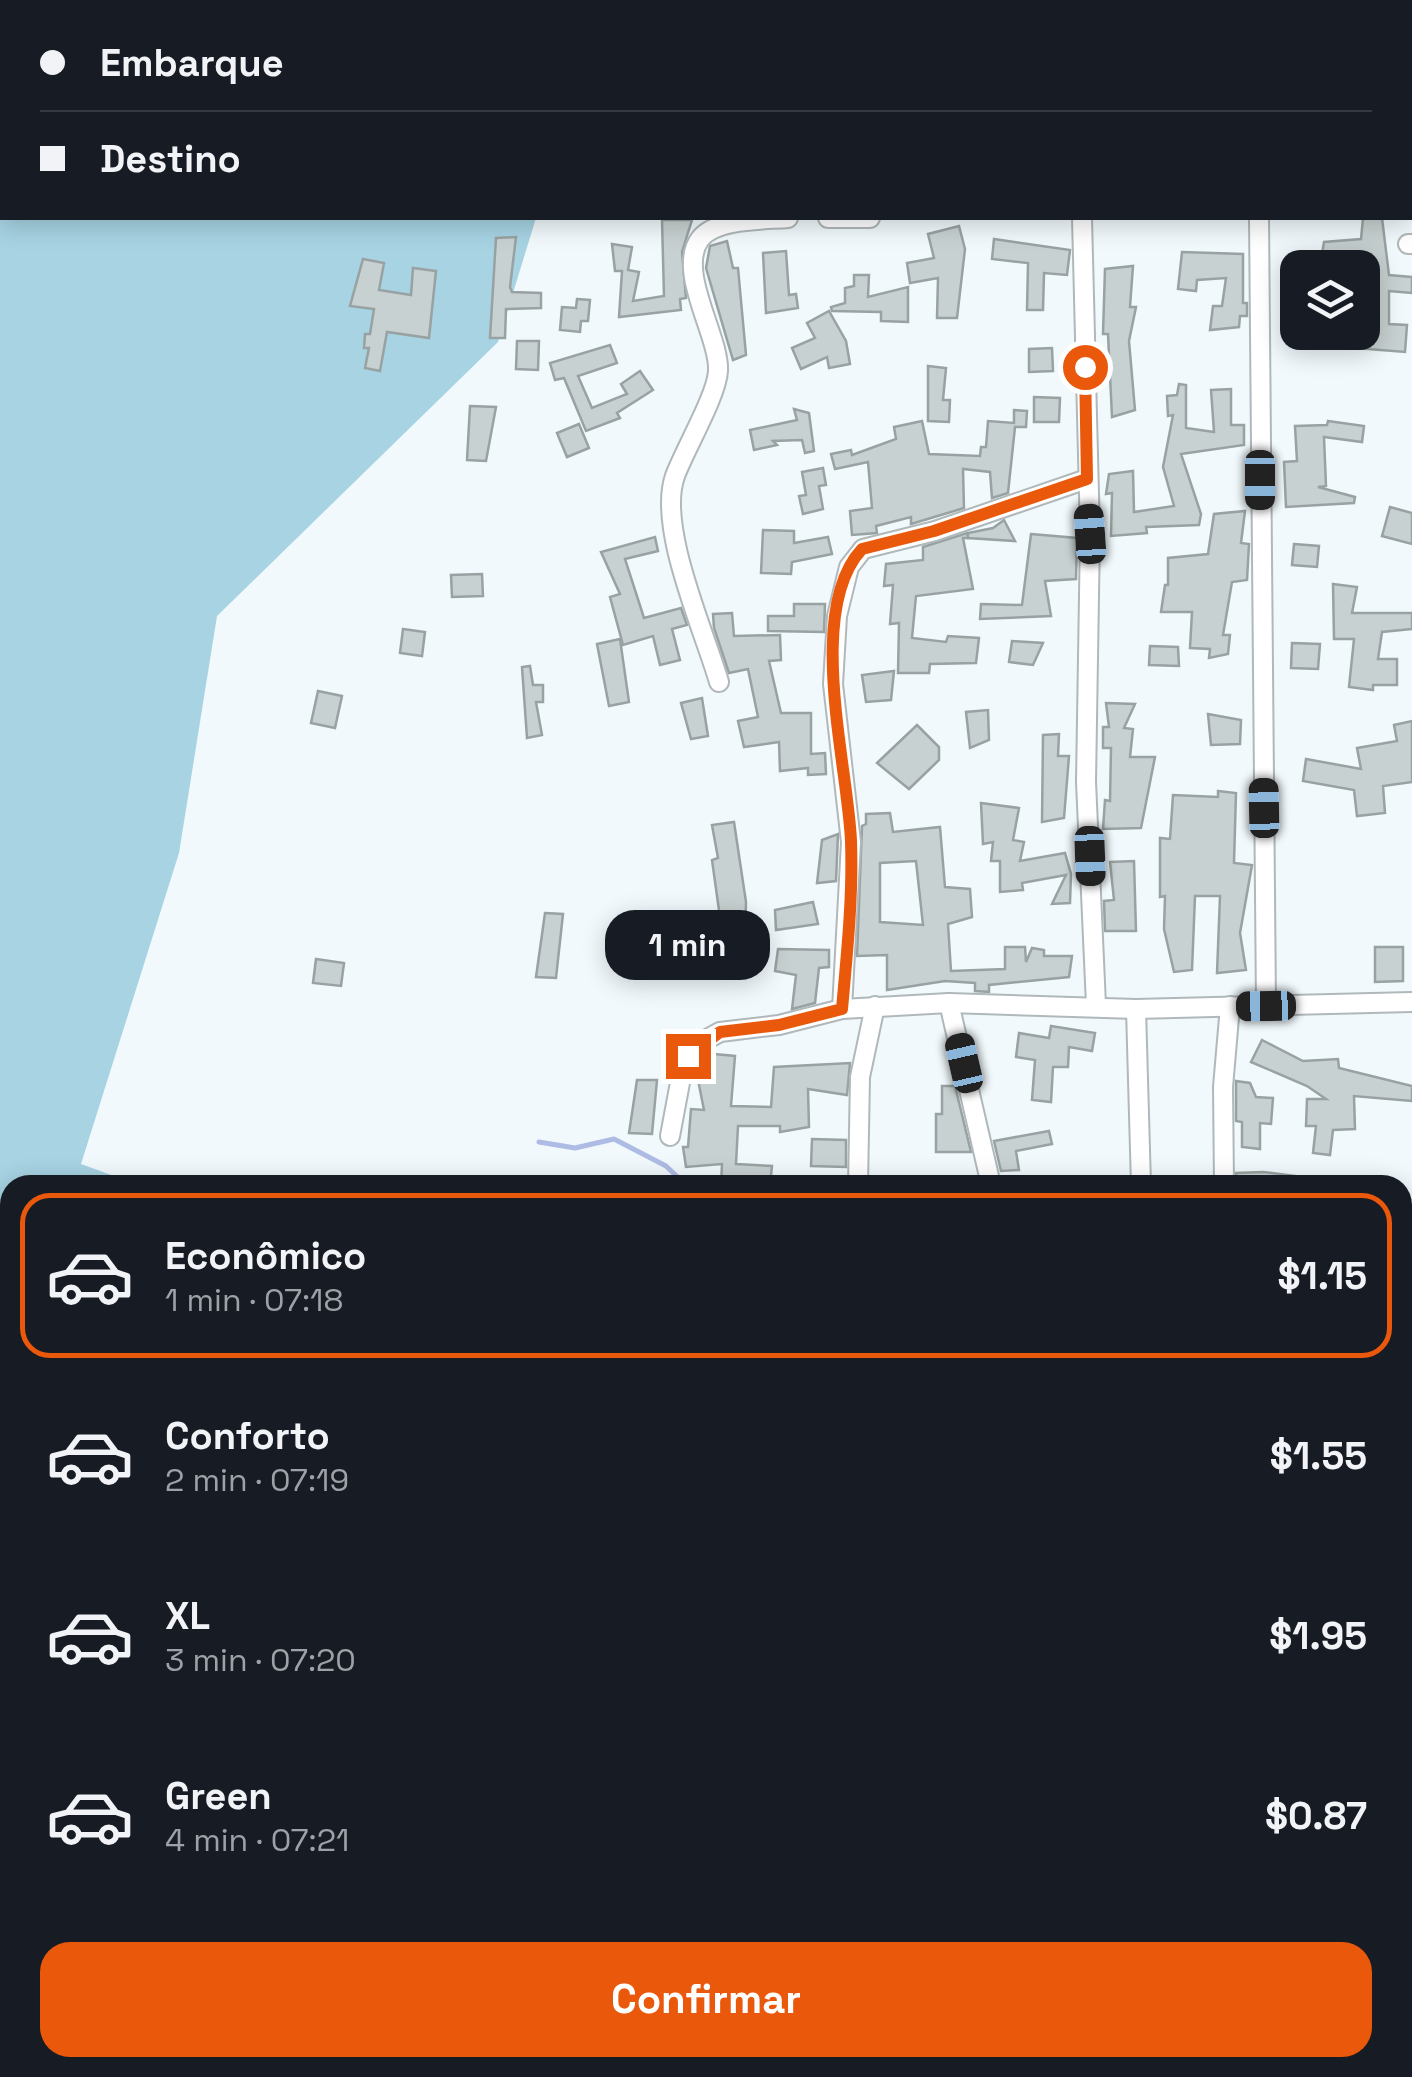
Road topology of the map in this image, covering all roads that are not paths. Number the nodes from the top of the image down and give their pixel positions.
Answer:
1 (771, 220) edge
2 (1082, 220) edge
3 (1259, 220) edge
4 (1087, 479) junction
5 (719, 682) dead end
6 (949, 1002) junction
7 (1412, 1002) edge
8 (1096, 1005) junction
9 (875, 1006) junction
10 (1230, 1006) junction
11 (1266, 1006) junction
12 (842, 1009) junction
13 (1136, 1009) junction
14 (670, 1136) dead end
15 (858, 1175) edge
16 (990, 1175) edge
17 (1141, 1175) edge
18 (1224, 1175) edge

1 - 5 street
2 - 4 street
3 - 11 street
4 - 8 street
4 - 12 street
6 - 8 street
6 - 9 street
6 - 16 street
7 - 11 street
8 - 13 street
9 - 12 street
9 - 15 street
10 - 11 street
10 - 13 street
10 - 18 street
12 - 14 street
13 - 17 street

